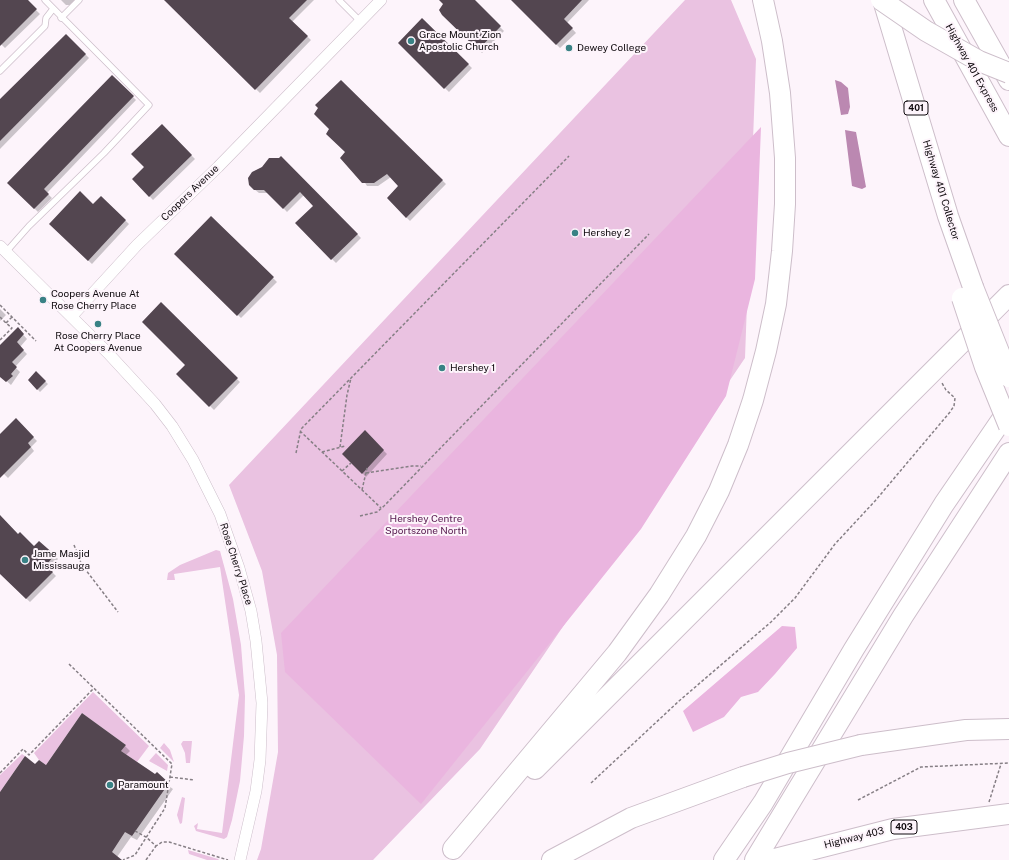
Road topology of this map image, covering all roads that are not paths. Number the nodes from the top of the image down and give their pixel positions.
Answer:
1 (45, 0) edge
2 (79, 0) edge
3 (339, 0) edge
4 (381, 0) edge
5 (763, 0) edge
6 (882, 0) edge
7 (934, 0) edge
8 (964, 0) edge
9 (53, 9) junction
10 (61, 18) junction
11 (360, 21) junction
12 (0, 71) edge
13 (1009, 73) edge
14 (1009, 80) edge
15 (1009, 136) edge
16 (3, 249) edge
17 (968, 292) junction
18 (1009, 295) edge
19 (72, 316) junction
20 (1009, 377) edge
21 (1009, 409) edge
22 (1009, 426) edge
23 (1009, 453) edge
24 (1009, 729) edge
25 (1009, 814) edge
26 (448, 855) edge
27 (240, 860) edge
28 (552, 860) edge
29 (724, 860) edge
30 (755, 860) edge
31 (771, 860) edge

1 - 9 lane
2 - 10 lane
3 - 11 lane
4 - 11 street, Coopers Avenue
5 - 26 highway
6 - 13 highway, bridge
6 - 17 highway, Highway 401 Collector / 401
7 - 15 highway, Highway 401 Express
8 - 14 highway
9 - 10 lane
9 - 12 lane
10 - 16 lane
11 - 19 street, Coopers Avenue
16 - 19 street
17 - 20 highway, Highway 401 Collector / 401, bridge
17 - 22 highway, bridge
18 - 26 highway
19 - 27 street, Rose Cherry Place
21 - 29 highway
23 - 30 highway
24 - 28 highway, bridge
25 - 31 highway, Highway 403 / 403

